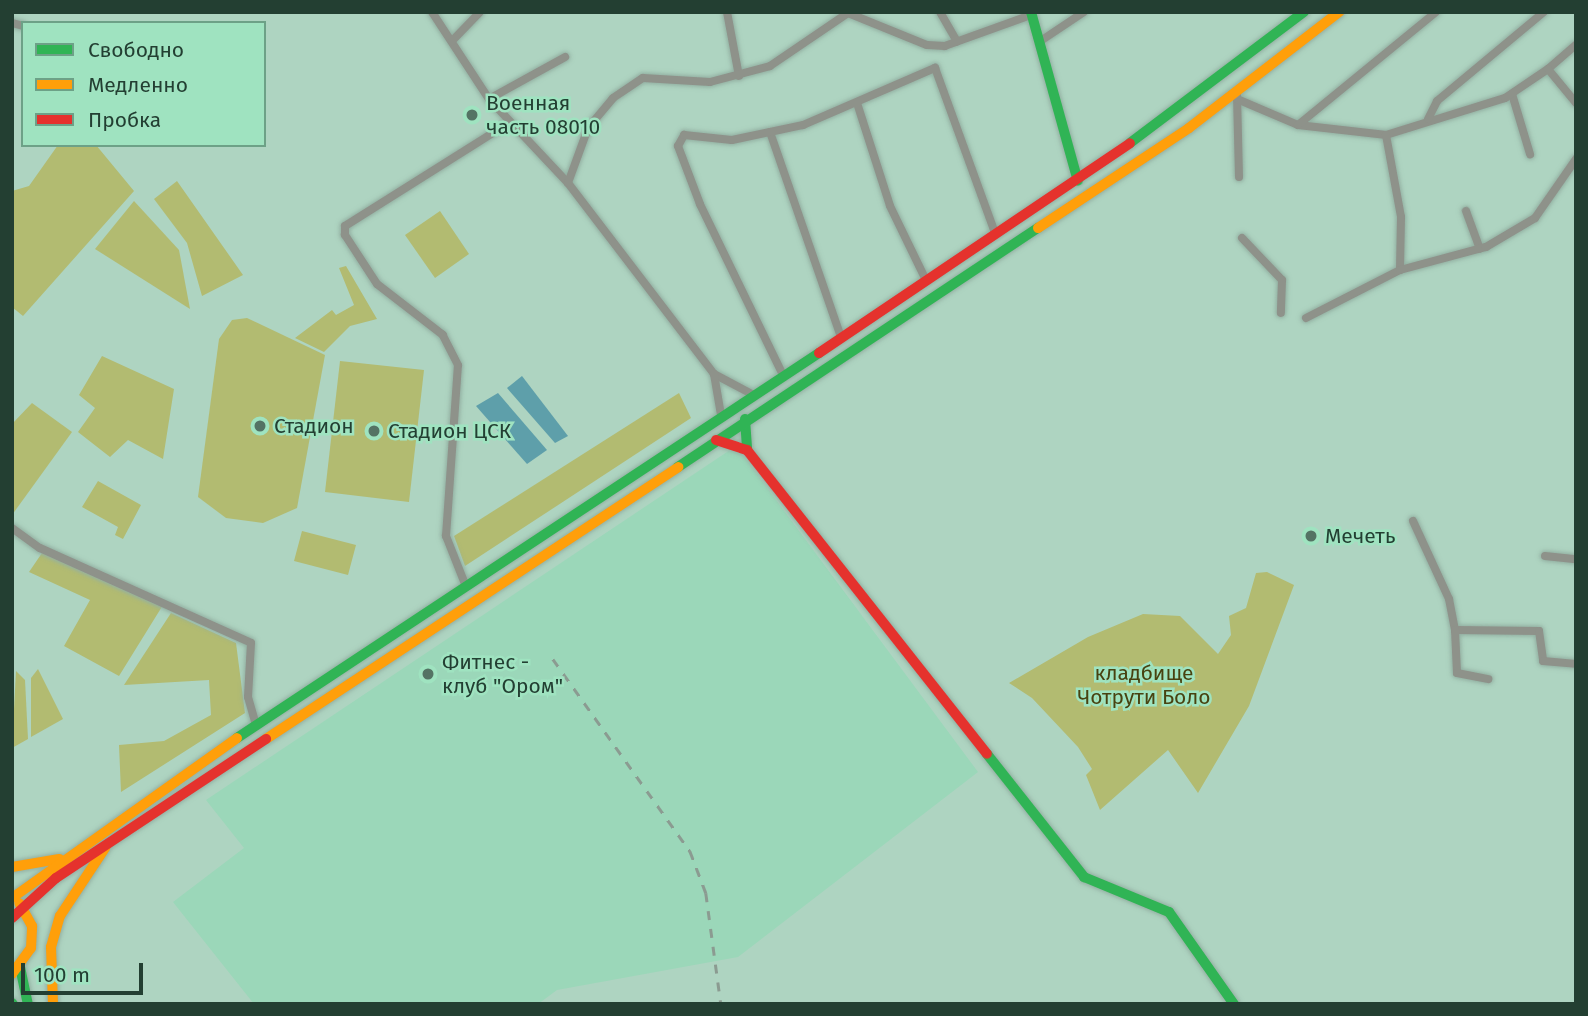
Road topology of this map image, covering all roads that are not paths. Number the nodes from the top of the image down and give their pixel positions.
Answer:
1 (480, 12) edge
2 (727, 12) edge
3 (940, 12) edge
4 (1084, 12) edge
5 (1304, 12) edge
6 (1339, 12) edge
7 (1436, 12) edge
8 (1544, 12) edge
9 (1031, 14) edge
10 (437, 15) edge
11 (452, 41) junction
12 (957, 42) junction
13 (1039, 42) junction
14 (1576, 44) edge
15 (565, 57) dead end
16 (1548, 69) junction
17 (738, 76) junction
18 (1512, 94) junction
19 (1237, 96) junction
20 (489, 99) junction
21 (857, 103) junction
22 (1576, 103) edge
23 (1428, 119) junction
24 (510, 122) junction
25 (1298, 125) junction
26 (770, 132) junction
27 (1148, 132) junction
28 (1386, 135) junction
29 (1159, 148) junction
30 (1530, 154) dead end
31 (1576, 159) edge
32 (1239, 177) dead end
33 (1078, 181) junction
34 (568, 183) junction
35 (1466, 211) dead end
36 (995, 233) junction
37 (1242, 238) dead end
38 (1480, 248) junction
39 (1400, 270) junction
40 (925, 278) junction
41 (1281, 313) dead end
42 (1306, 318) dead end
43 (859, 321) junction
44 (840, 334) junction
45 (871, 339) junction
46 (782, 373) junction
47 (715, 374) junction
48 (752, 394) junction
49 (721, 415) junction
50 (746, 419) junction
51 (716, 440) junction
52 (747, 450) junction
53 (595, 501) junction
54 (602, 512) junction
55 (1413, 521) dead end
56 (12, 528) edge
57 (1545, 556) dead end
58 (1576, 559) edge
59 (465, 584) junction
60 (1455, 630) junction
61 (1576, 664) edge
62 (1488, 679) dead end
63 (256, 724) junction
64 (111, 826) junction
65 (118, 836) junction
66 (107, 844) junction
67 (63, 858) junction
68 (12, 867) edge
69 (13, 897) edge
70 (23, 906) junction
71 (12, 918) edge
72 (16, 970) edge
73 (28, 1004) edge
74 (53, 1004) edge
75 (1234, 1004) edge

1 - 11 street
2 - 17 street
3 - 12 street
4 - 13 street
5 - 27 main road
6 - 19 main road
7 - 25 street
8 - 23 street
9 - 12 street
9 - 13 main road
10 - 11 street
11 - 20 street
12 - 17 street
13 - 33 main road
14 - 16 street
15 - 20 street
16 - 18 street
16 - 22 street
17 - 34 street
18 - 23 street
18 - 30 street
19 - 25 street
19 - 29 main road
19 - 32 street
20 - 24 street
21 - 26 street
21 - 36 street
21 - 40 street
23 - 28 street
24 - 34 street
24 - 59 street
25 - 28 street
26 - 44 street
26 - 46 street
27 - 29 main road
27 - 33 main road
28 - 39 street
29 - 45 main road
31 - 38 street
33 - 36 main road
34 - 47 street
35 - 38 street
36 - 40 main road
37 - 41 street
38 - 39 street
39 - 42 street
40 - 43 main road
43 - 44 main road
43 - 45 main road
44 - 46 main road
45 - 50 main road
46 - 48 main road
47 - 48 street
47 - 49 street
48 - 49 main road
49 - 53 main road
50 - 51 main road
50 - 52 main road
51 - 52 main road
51 - 54 main road
52 - 75 main road
53 - 54 main road
53 - 59 main road
54 - 65 main road
55 - 60 street
56 - 63 street
57 - 58 street
59 - 63 main road
60 - 61 street
60 - 62 street
63 - 64 main road
64 - 65 main road
64 - 67 main road
65 - 66 main road
66 - 70 main road
66 - 74 main road
67 - 68 main road
67 - 69 main road
69 - 70 main road
70 - 71 main road
70 - 72 main road
72 - 73 main road

